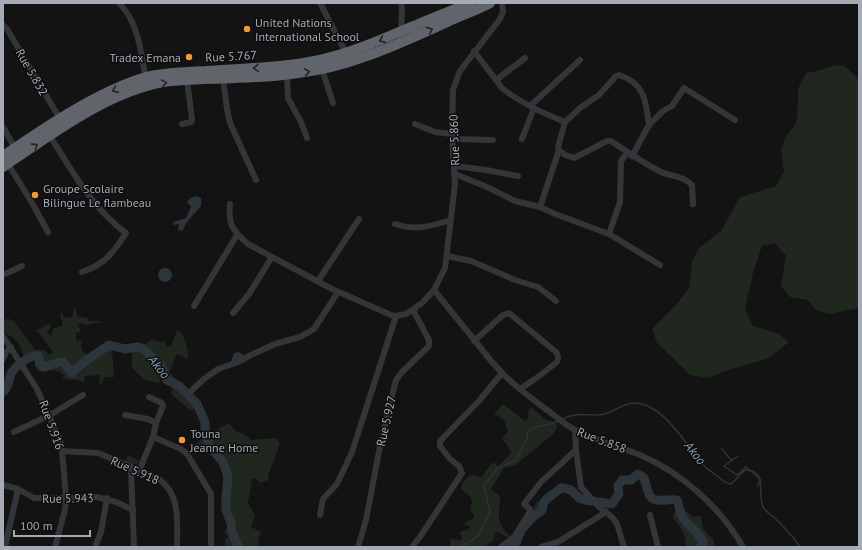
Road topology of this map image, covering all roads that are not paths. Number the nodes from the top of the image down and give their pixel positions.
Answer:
1 (119, 3) edge
2 (320, 3) edge
3 (401, 3) edge
4 (470, 3) edge
5 (490, 3) edge
6 (502, 3) edge
7 (478, 6) edge
8 (3, 25) edge
9 (401, 32) junction
10 (474, 52) junction
11 (346, 53) junction
12 (525, 58) dead end
13 (580, 60) dead end
14 (322, 69) junction
15 (287, 75) junction
16 (224, 78) junction
17 (187, 80) junction
18 (496, 80) junction
19 (147, 81) junction
20 (333, 103) dead end
21 (532, 107) junction
22 (60, 119) junction
23 (735, 120) dead end
24 (565, 122) junction
25 (182, 124) dead end
26 (415, 124) dead end
27 (649, 125) junction
28 (3, 127) edge
29 (50, 136) junction
30 (453, 137) junction
31 (307, 138) dead end
32 (522, 139) dead end
33 (493, 140) dead end
34 (14, 148) junction
35 (559, 150) junction
36 (630, 154) junction
37 (5, 163) edge
38 (455, 166) junction
39 (455, 174) junction
40 (518, 176) dead end
41 (256, 180) dead end
42 (230, 204) dead end
43 (693, 204) dead end
44 (540, 207) junction
45 (359, 219) dead end
46 (451, 220) junction
47 (395, 224) dead end
48 (48, 232) dead end
49 (608, 234) junction
50 (237, 235) junction
51 (447, 256) junction
52 (272, 257) junction
53 (660, 265) dead end
54 (22, 266) dead end
55 (82, 272) dead end
56 (3, 275) edge
57 (318, 281) junction
58 (434, 290) junction
59 (338, 292) junction
60 (556, 301) dead end
61 (194, 306) dead end
62 (413, 310) junction
63 (234, 314) dead end
64 (396, 316) junction
65 (3, 336) edge
66 (474, 341) junction
67 (11, 348) junction
68 (3, 359) edge
69 (502, 373) junction
70 (520, 389) junction
71 (192, 390) dead end
72 (83, 395) dead end
73 (149, 397) dead end
74 (50, 415) junction
75 (125, 415) dead end
76 (156, 423) junction
77 (575, 430) junction
78 (14, 432) dead end
79 (153, 437) junction
80 (576, 450) junction
81 (62, 451) junction
82 (131, 468) junction
83 (139, 471) junction
84 (3, 485) edge
85 (18, 489) junction
86 (66, 498) junction
87 (107, 498) junction
88 (133, 510) junction
89 (606, 512) junction
90 (320, 515) dead end
91 (650, 515) dead end
92 (5, 547) edge
93 (55, 547) edge
94 (95, 547) edge
95 (134, 547) edge
96 (177, 547) edge
97 (211, 547) edge
98 (358, 547) edge
99 (412, 547) edge
100 (501, 547) edge
101 (541, 547) edge
102 (624, 547) edge
103 (658, 547) edge
104 (743, 547) edge

1 - 19 street
2 - 11 street
3 - 9 street
4 - 9 highway, Rue 5.767
5 - 7 highway
6 - 10 street, Rue 5.860
14 -> 7 highway
8 - 22 street, Rue 5.832
9 -> 11 highway, Rue 5.767
10 - 18 street
10 - 30 street, Rue 5.860
11 -> 19 highway, Rue 5.767
12 - 18 street
13 - 21 street
15 -> 14 highway
14 - 20 street
15 - 16 highway
15 - 31 street
16 - 17 highway
16 - 41 street
19 -> 17 highway
17 - 25 street
18 - 21 street
19 -> 22 highway, Rue 5.767
19 - 29 highway
21 - 24 street
21 - 32 street
22 - 34 highway, Rue 5.767
23 - 27 street
24 - 27 street
24 - 35 street
26 - 30 street
27 - 36 street
28 - 34 street
37 -> 29 highway
29 - 55 street
30 - 33 street
30 - 38 street, Rue 5.860
34 - 37 highway, Rue 5.767
35 - 36 street
35 - 44 street
36 - 43 street
36 - 49 street
37 - 48 street
38 - 39 street, Rue 5.860
38 - 40 street
39 - 44 street
39 - 46 street, Rue 5.860
42 - 50 street
44 - 49 street
45 - 57 street
46 - 47 street
46 - 51 street, Rue 5.860
49 - 53 street
50 - 52 street
50 - 61 street
51 - 58 street, Rue 5.860
51 - 60 street
52 - 57 street
52 - 63 street
54 - 56 street
57 - 59 street
58 - 62 street, Rue 5.860
58 - 66 street, Rue 5.858
59 - 64 street
59 - 71 street
62 - 64 street
62 - 98 street, Rue 5.927
64 - 90 street
65 - 67 street, Rue 5.916
66 - 69 street, Rue 5.858
66 - 70 street
67 - 68 street
67 - 74 street, Rue 5.916
69 - 70 street, Rue 5.858
69 - 99 street
70 - 77 street, Rue 5.858
72 - 74 street
73 - 76 street
74 - 78 street
74 - 81 street, Rue 5.916
75 - 76 street
76 - 79 street
77 - 80 street
77 - 104 street, Rue 5.858
79 - 83 street
79 - 97 street
80 - 89 street
80 - 100 street
81 - 82 street, Rue 5.918
81 - 86 street, Rue 5.916
82 - 83 street, Rue 5.918
82 - 88 street
83 - 96 street, Rue 5.918
84 - 85 street, Rue 5.943
85 - 86 street, Rue 5.943
85 - 92 street
86 - 87 street, Rue 5.943
86 - 93 street, Rue 5.916
87 - 88 street, Rue 5.943
87 - 94 street
88 - 95 street
89 - 101 street
89 - 102 street
91 - 103 street

